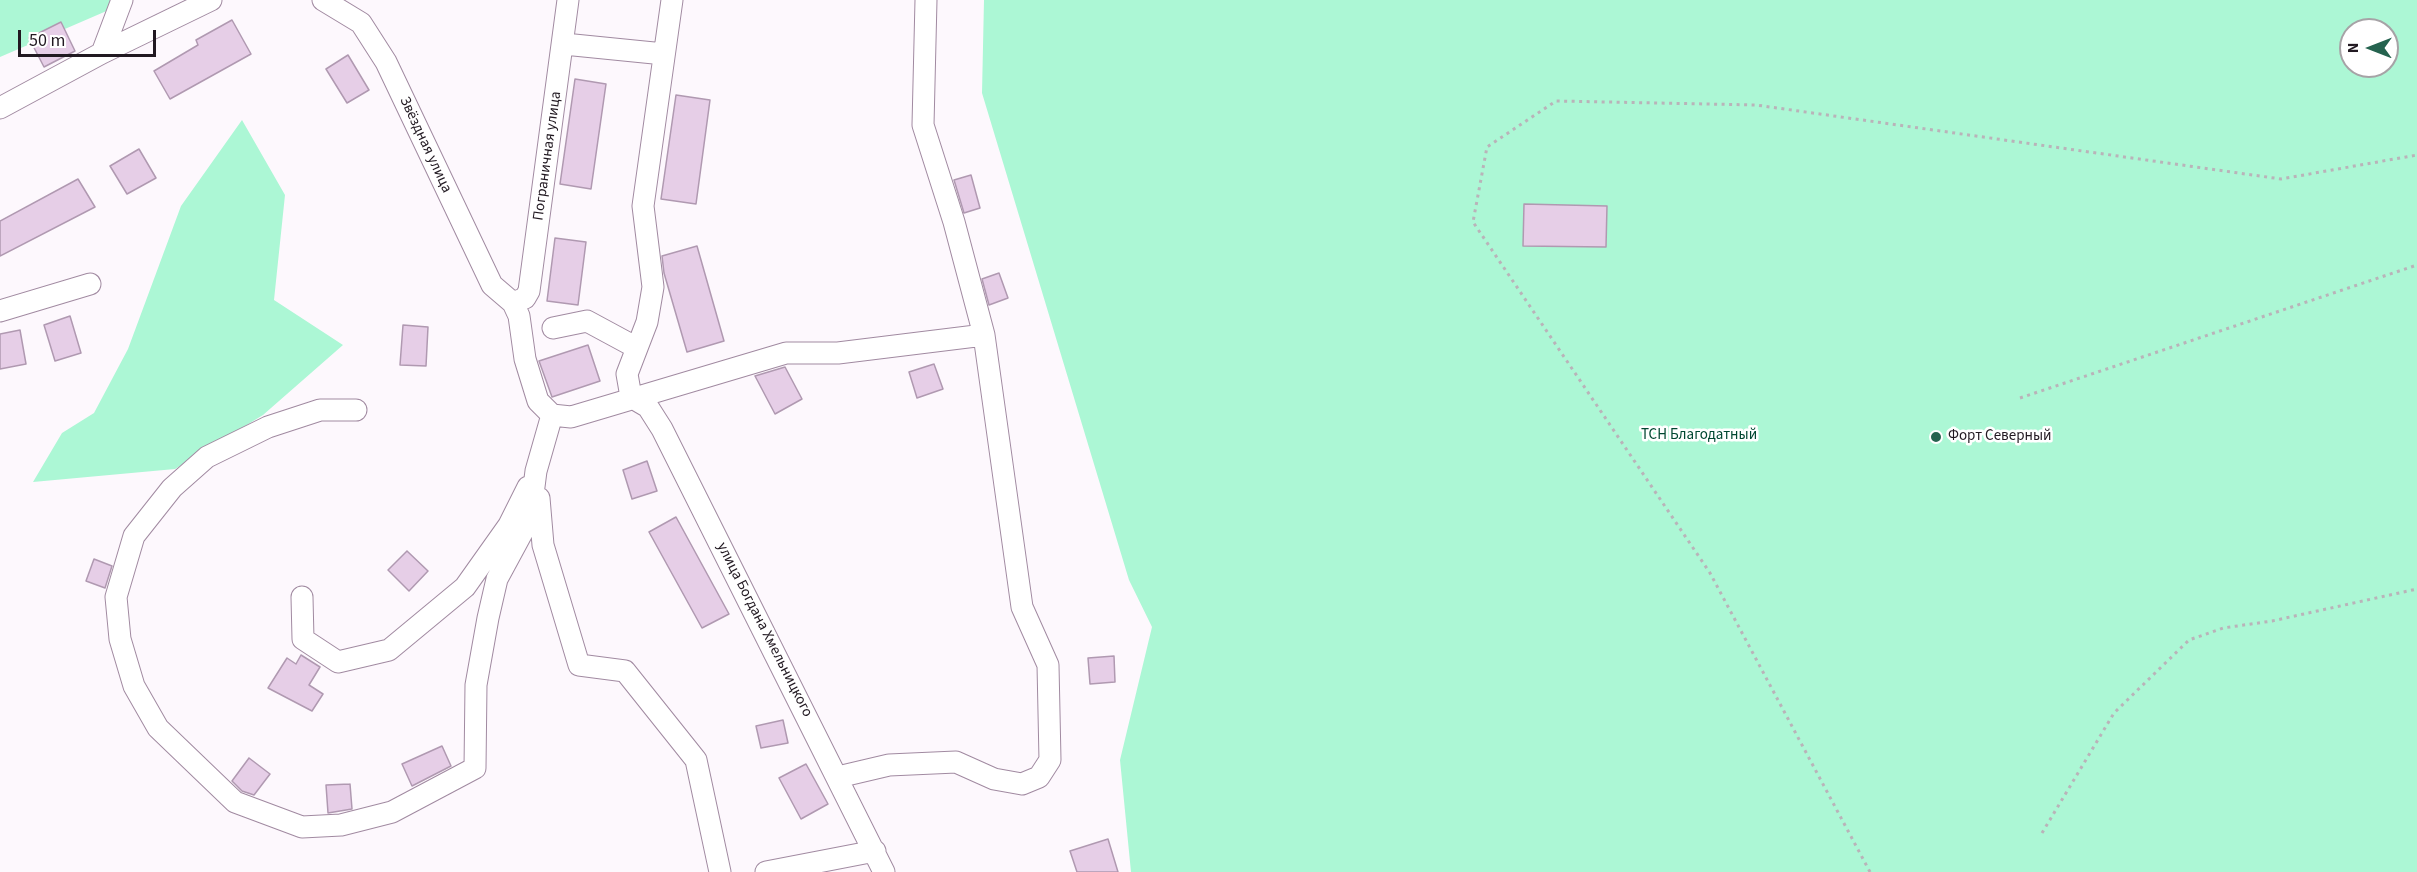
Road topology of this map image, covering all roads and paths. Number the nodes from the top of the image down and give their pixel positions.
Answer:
1 (122, 0) edge
2 (211, 0) edge
3 (323, 0) edge
4 (568, 0) edge
5 (672, 0) edge
6 (926, 0) edge
7 (564, 44) junction
8 (102, 53) junction
9 (664, 54) junction
10 (0, 108) edge
11 (2417, 155) edge
12 (2417, 265) edge
13 (90, 284) dead end
14 (513, 303) junction
15 (0, 311) edge
16 (553, 328) dead end
17 (984, 335) junction
18 (637, 348) junction
19 (631, 398) junction
20 (2020, 398) dead end
21 (356, 410) dead end
22 (552, 416) junction
23 (536, 471) junction
24 (2417, 589) edge
25 (302, 597) dead end
26 (838, 777) junction
27 (2042, 833) dead end
28 (875, 851) junction
29 (720, 872) edge
30 (766, 872) edge
31 (884, 872) edge
32 (1870, 872) edge

1 - 8 street
2 - 8 street
3 - 14 street, Звёздная улица
4 - 7 street, Пограничная улица
5 - 9 street
6 - 17 street
7 - 9 street
7 - 14 street, Пограничная улица
8 - 10 street
9 - 18 street
11 - 32 path
12 - 20 path
13 - 15 street
14 - 22 street
16 - 18 street
17 - 19 street
17 - 26 street
18 - 19 street
19 - 22 street
19 - 26 street, улица Богдана Хмельницкого
21 - 23 street
22 - 23 street
23 - 25 street
23 - 29 street
24 - 27 path
26 - 28 street, улица Богдана Хмельницкого
28 - 30 street
28 - 31 street, улица Богдана Хмельницкого

